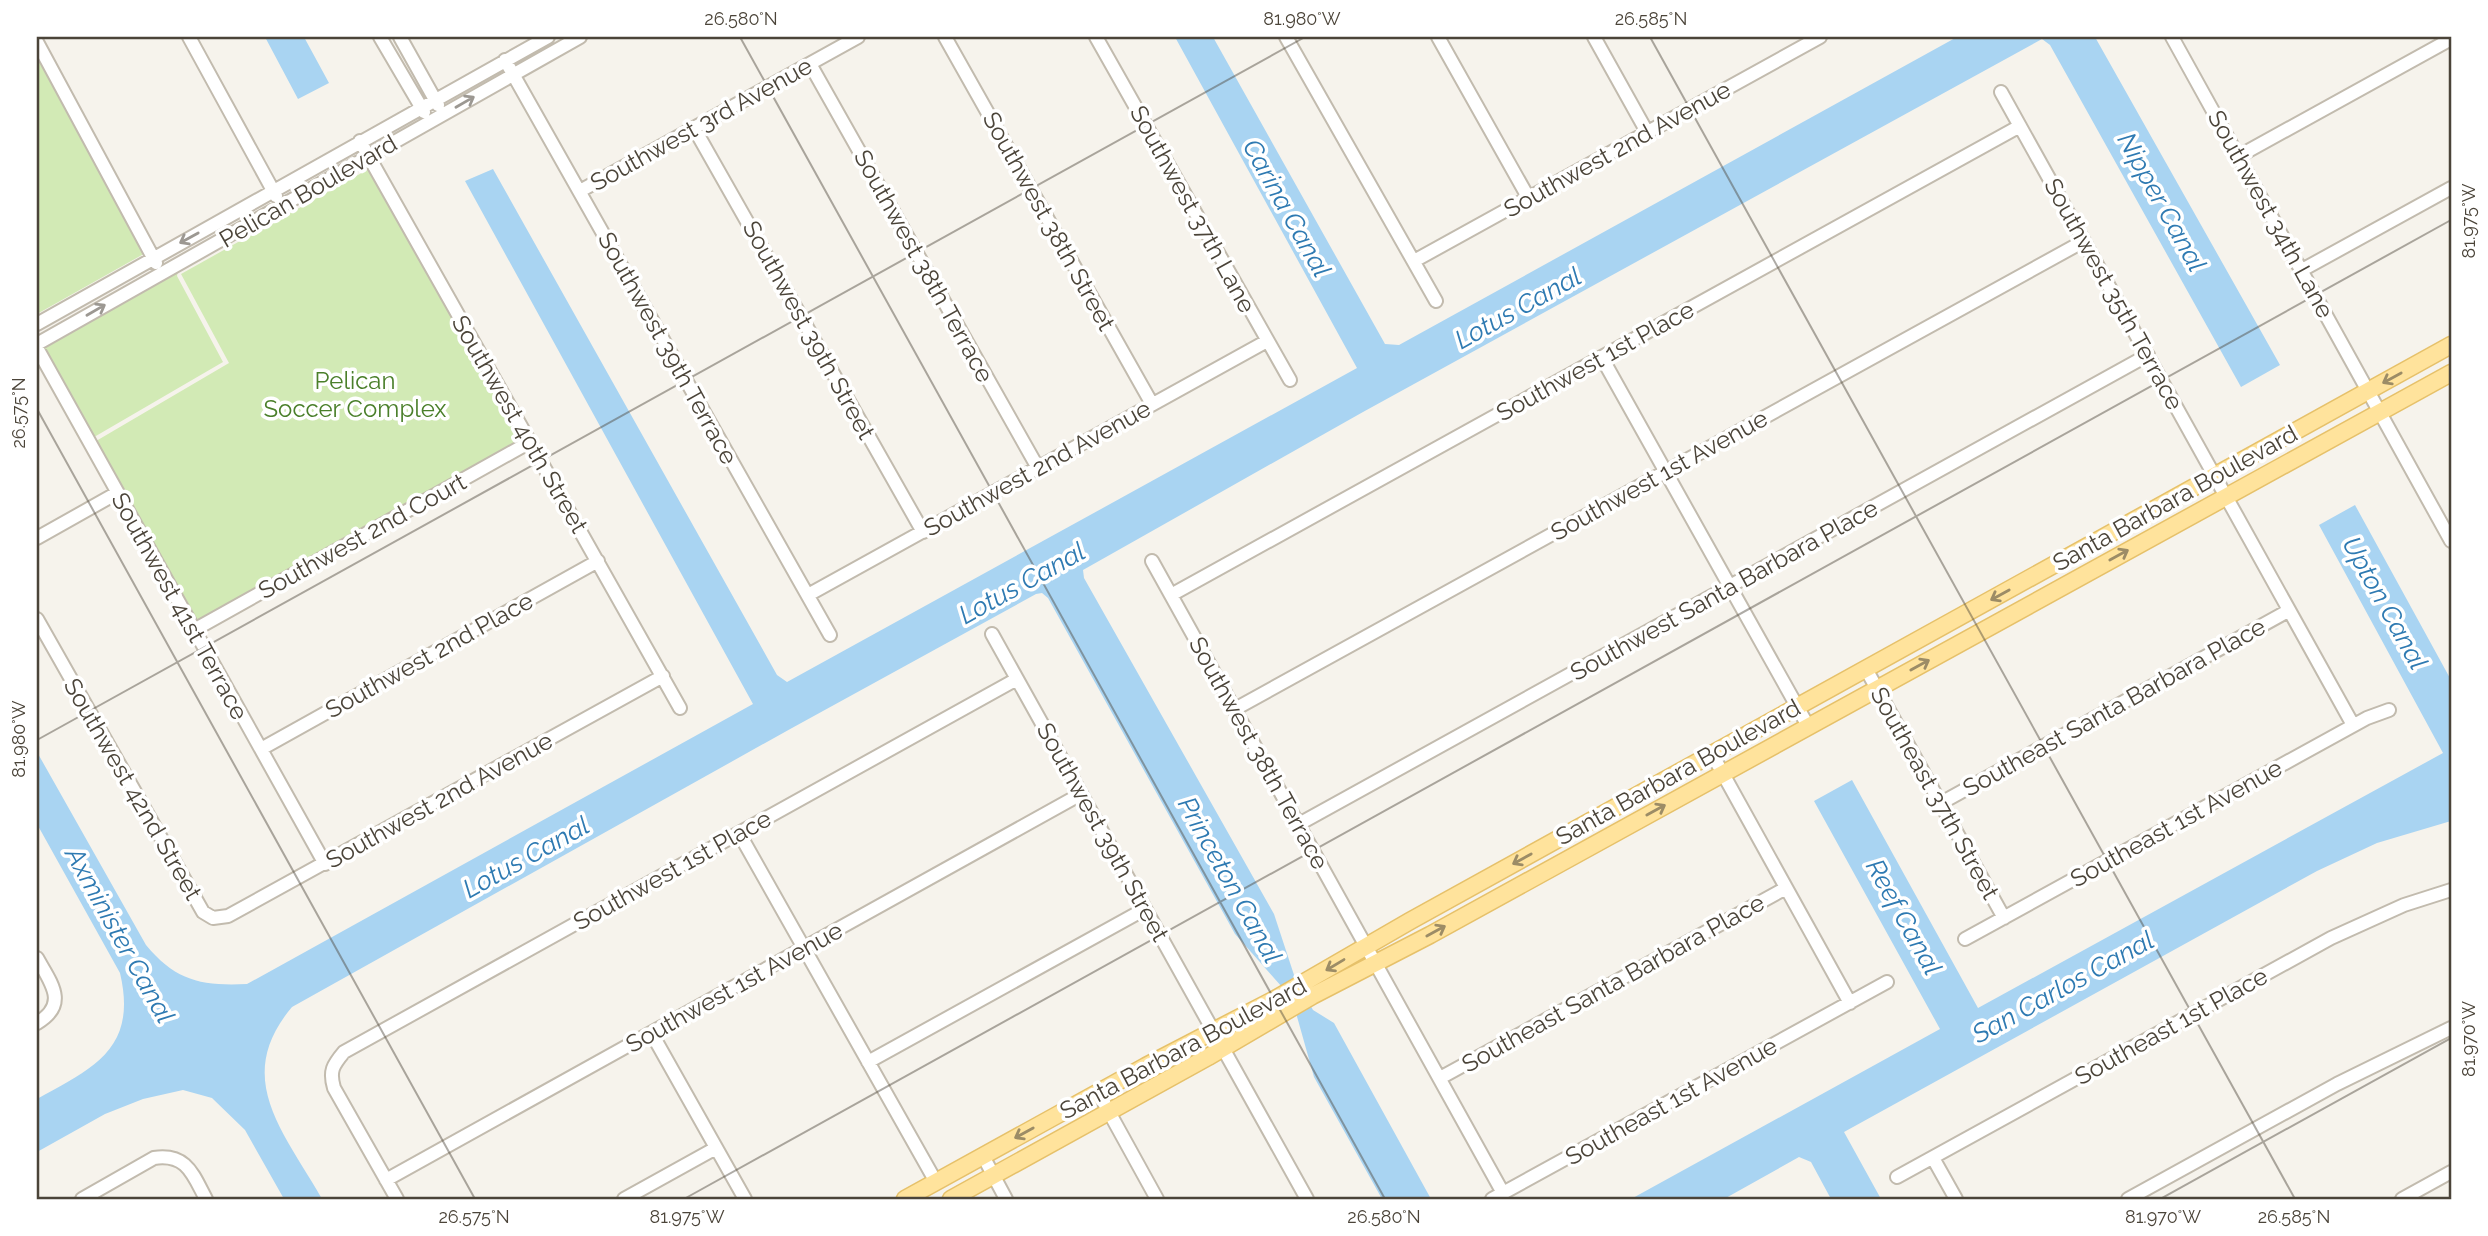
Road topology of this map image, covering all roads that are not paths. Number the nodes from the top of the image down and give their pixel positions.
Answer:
1 (189, 37) edge
2 (380, 37) edge
3 (400, 37) edge
4 (580, 37) edge
5 (858, 37) edge
6 (945, 37) edge
7 (1096, 37) edge
8 (1286, 37) edge
9 (1438, 37) edge
10 (1594, 37) edge
11 (1820, 37) edge
12 (2176, 38) edge
13 (2451, 39) edge
14 (553, 41) edge
15 (37, 42) edge
16 (505, 60) junction
17 (810, 64) junction
18 (513, 74) junction
19 (2001, 92) dead end
20 (435, 100) junction
21 (420, 107) junction
22 (443, 114) junction
23 (429, 122) junction
24 (2020, 127) junction
25 (694, 128) junction
26 (1647, 132) junction
27 (360, 141) junction
28 (2238, 156) junction
29 (368, 157) junction
30 (2451, 188) edge
31 (272, 191) junction
32 (580, 191) junction
33 (1528, 197) junction
34 (282, 206) junction
35 (2084, 241) junction
36 (153, 258) junction
37 (1414, 261) junction
38 (2302, 270) junction
39 (162, 274) junction
40 (1436, 301) dead end
41 (37, 324) edge
42 (1267, 341) junction
43 (2451, 345) edge
44 (37, 346) edge
45 (2148, 355) junction
46 (1602, 358) junction
47 (2451, 373) edge
48 (1290, 380) dead end
49 (2368, 391) junction
50 (1152, 404) junction
51 (2379, 412) junction
52 (530, 442) junction
53 (1038, 468) junction
54 (1666, 472) junction
55 (2215, 476) junction
56 (117, 493) junction
57 (2226, 496) junction
58 (2447, 523) edge
59 (923, 532) junction
60 (37, 538) edge
61 (2451, 541) edge
62 (598, 561) junction
63 (1152, 561) dead end
64 (2042, 572) junction
65 (1730, 586) junction
66 (2053, 590) junction
67 (807, 595) junction
68 (1171, 595) junction
69 (2288, 611) junction
70 (37, 619) edge
71 (194, 630) junction
72 (992, 634) dead end
73 (830, 635) dead end
74 (1866, 669) junction
75 (663, 676) junction
76 (1017, 679) junction
77 (1877, 688) junction
78 (1797, 707) junction
79 (680, 708) dead end
80 (1235, 709) junction
81 (2389, 710) dead end
82 (2353, 725) junction
83 (1808, 726) junction
84 (261, 749) junction
85 (1712, 754) junction
86 (1723, 773) junction
87 (1081, 794) junction
88 (1941, 803) junction
89 (1299, 824) junction
90 (739, 833) junction
91 (1550, 844) junction
92 (1561, 862) junction
93 (325, 864) junction
94 (1786, 888) junction
95 (2451, 890) edge
96 (1145, 909) junction
97 (213, 918) joint
98 (2004, 918) junction
99 (1965, 939) dead end
100 (1366, 946) junction
101 (804, 948) junction
102 (37, 958) edge
103 (1376, 963) junction
104 (1887, 982) dead end
105 (1308, 989) junction
106 (1850, 1003) junction
107 (1281, 1005) junction
108 (37, 1023) edge
109 (2451, 1028) edge
110 (1214, 1031) junction
111 (652, 1034) junction
112 (1222, 1048) junction
113 (868, 1062) junction
114 (1440, 1078) junction
115 (1098, 1093) junction
116 (1109, 1112) junction
117 (716, 1148) junction
118 (983, 1156) junction
119 (1933, 1158) junction
120 (2451, 1172) edge
121 (993, 1176) junction
122 (1897, 1177) dead end
123 (386, 1180) junction
124 (936, 1182) junction
125 (1498, 1196) edge
126 (82, 1199) edge
127 (206, 1199) edge
128 (397, 1199) edge
129 (624, 1199) edge
130 (745, 1199) edge
131 (905, 1199) edge
132 (951, 1199) edge
133 (1006, 1199) edge
134 (1157, 1199) edge
135 (1307, 1199) edge
136 (1956, 1199) edge
137 (2128, 1199) edge
138 (2402, 1199) edge

1 - 31 street
2 - 21 street
3 - 20 street
4 - 14 street, Pelican Boulevard
5 - 17 street, Southwest 3rd Avenue
6 - 50 street, Southwest 38th Street
7 - 42 street, Southwest 37th Lane
8 - 37 street
9 - 33 street
10 - 26 street
11 - 26 street, Southwest 2nd Avenue
12 - 28 street, Southwest 34th Lane
13 - 28 street
14 - 16 street, Pelican Boulevard
14 - 18 street, Pelican Boulevard
15 - 36 street
16 - 18 street, Southwest 39th Terrace
16 - 20 street, Pelican Boulevard
17 - 25 street, Southwest 3rd Avenue
17 - 53 street, Southwest 38th Terrace
22 -> 18 street, Pelican Boulevard
18 - 32 street, Southwest 39th Terrace
19 - 24 street, Southwest 35th Terrace
20 - 21 street, Pelican Boulevard
20 - 22 street
21 - 23 street
21 - 27 street, Pelican Boulevard
22 - 23 street, Pelican Boulevard
23 - 29 street, Pelican Boulevard
24 - 35 street, Southwest 35th Terrace
24 - 46 street, Southwest 1st Place
25 - 32 street, Southwest 3rd Avenue
25 - 59 street, Southwest 39th Street
26 - 33 street, Southwest 2nd Avenue
27 - 29 street, Southwest 40th Street
27 - 31 street, Pelican Boulevard
28 - 38 street, Southwest 34th Lane
29 - 34 street, Pelican Boulevard
29 - 52 street, Southwest 40th Street
30 - 38 street
31 - 34 street
31 -> 36 street, Pelican Boulevard
32 - 67 street, Southwest 39th Terrace
33 - 37 street, Southwest 2nd Avenue
34 - 39 street, Pelican Boulevard
35 - 45 street, Southwest 35th Terrace
35 - 54 street, Southwest 1st Avenue
36 - 39 street
36 - 41 street, Pelican Boulevard
37 - 40 street
38 - 49 street, Southwest 34th Lane
44 -> 39 street, Pelican Boulevard
42 - 48 street, Southwest 37th Lane
42 - 50 street, Southwest 2nd Avenue
43 -> 49 main road, Santa Barbara Boulevard
44 - 56 street, Southwest 41st Terrace
45 - 55 street, Southwest 35th Terrace
45 - 65 street, Southwest Santa Barbara Place
46 - 54 street
46 - 68 street, Southwest 1st Place
47 - 51 main road, Santa Barbara Boulevard
49 - 51 street, Southwest 34th Lane
49 - 55 main road, Santa Barbara Boulevard
50 - 53 street, Southwest 2nd Avenue
51 - 57 main road, Santa Barbara Boulevard
51 - 58 street, Southwest 34th Lane
52 - 62 street, Southwest 40th Street
52 - 71 street, Southwest 2nd Court
53 - 59 street, Southwest 2nd Avenue
54 - 65 street
54 - 80 street, Southwest 1st Avenue
55 - 57 street, Southwest 35th Terrace
55 - 64 main road, Santa Barbara Boulevard
56 - 60 street
56 - 71 street, Southwest 41st Terrace
66 -> 57 main road, Santa Barbara Boulevard
57 - 69 street, Southwest 35th Terrace
58 - 61 street, Southwest 34th Lane
59 - 67 street, Southwest 2nd Avenue
62 - 75 street, Southwest 40th Street
62 - 84 street, Southwest 2nd Place
63 - 68 street, Southwest 38th Terrace
64 - 66 main road
64 -> 74 main road, Santa Barbara Boulevard
65 - 78 street
65 - 89 street, Southwest Santa Barbara Place
77 -> 66 main road, Santa Barbara Boulevard
67 - 73 street, Southwest 39th Terrace
68 - 80 street, Southwest 38th Terrace
69 - 82 street, Southwest 35th Terrace
69 - 88 street, Southeast Santa Barbara Place
70 - 97 street, Southwest 42nd Street
71 - 84 street, Southwest 41st Terrace
72 - 76 street, Southwest 39th Street
74 - 77 street, Southeast 37th Street
74 - 78 main road, Santa Barbara Boulevard
75 - 79 street, Southwest 40th Street
75 - 93 street, Southwest 2nd Avenue
76 - 87 street, Southwest 39th Street
76 - 90 street, Southwest 1st Place
77 - 83 main road, Santa Barbara Boulevard
77 - 88 street, Southeast 37th Street
78 - 83 street
78 - 85 main road, Santa Barbara Boulevard
80 - 89 street, Southwest 38th Terrace
81 - 82 street, Southeast 1st Avenue
82 - 98 street, Southeast 1st Avenue
83 - 86 main road, Santa Barbara Boulevard
84 - 93 street, Southwest 41st Terrace
85 - 86 street
85 - 91 main road, Santa Barbara Boulevard
92 -> 86 main road, Santa Barbara Boulevard
86 - 94 street
87 - 96 street, Southwest 39th Street
87 - 101 street, Southwest 1st Avenue
88 - 98 street, Southeast 37th Street
89 - 100 street, Southwest 38th Terrace
90 - 101 street
90 - 123 street, Southwest 1st Place
91 - 92 main road
91 -> 100 main road, Santa Barbara Boulevard
103 -> 92 main road, Santa Barbara Boulevard
93 - 97 street, Southwest 2nd Avenue
94 - 106 street
94 - 114 street, Southeast Santa Barbara Place
95 - 119 street, Southeast 1st Place
96 - 110 street, Southwest 39th Street
96 - 113 street
98 - 99 street, Southeast 1st Avenue
100 - 103 street, Southwest 38th Terrace
100 -> 105 main road, Santa Barbara Boulevard
101 - 111 street, Southwest 1st Avenue
101 - 113 street
102 - 108 street
103 - 105 main road, Santa Barbara Boulevard
103 - 114 street, Southwest 38th Terrace
104 - 106 street, Southeast 1st Avenue
105 - 107 main road, Santa Barbara Boulevard
106 - 125 street, Southeast 1st Avenue
107 - 110 main road, Santa Barbara Boulevard
107 - 112 main road, Santa Barbara Boulevard
109 - 137 street
110 - 112 street, Southwest 39th Street
110 - 115 main road, Santa Barbara Boulevard
111 - 117 street
111 - 123 street, Southwest 1st Avenue
112 - 116 main road, Santa Barbara Boulevard
112 - 135 street, Southwest 39th Street
113 - 124 street
114 - 125 street, Southwest 38th Terrace
115 - 116 street
115 -> 118 main road, Santa Barbara Boulevard
116 - 121 main road, Santa Barbara Boulevard
116 - 134 street
117 - 129 street
117 - 130 street
118 - 121 street
118 - 124 main road, Santa Barbara Boulevard
119 - 122 street, Southeast 1st Place
119 - 136 street
120 - 138 street
121 - 132 main road, Santa Barbara Boulevard
121 - 133 street
123 - 128 street
124 - 131 main road, Santa Barbara Boulevard
126 - 127 street

